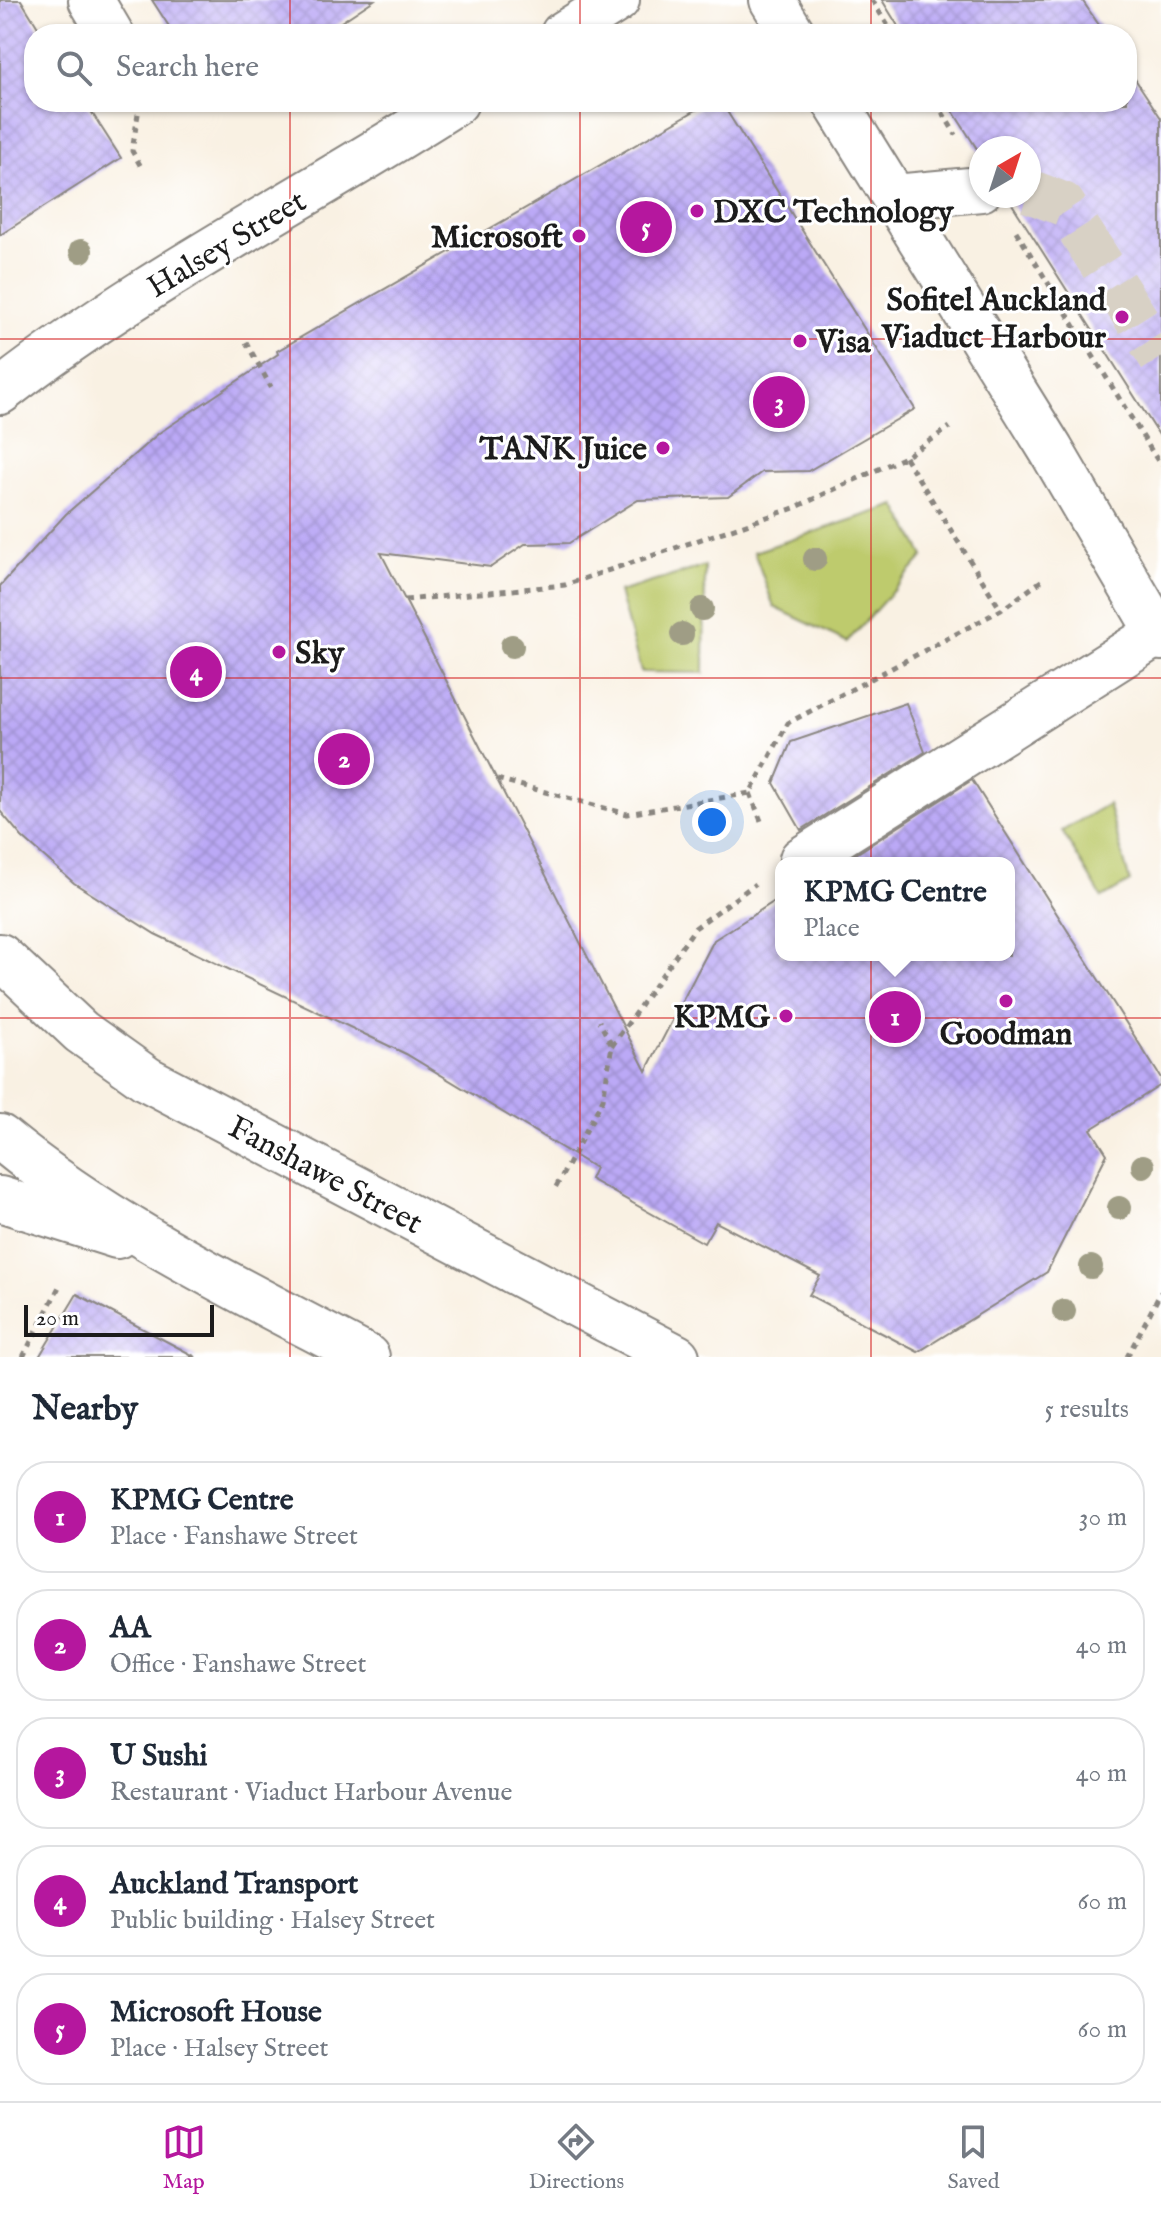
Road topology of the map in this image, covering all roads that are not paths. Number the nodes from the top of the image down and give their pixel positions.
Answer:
1 (91, 0) edge
2 (617, 0) edge
3 (772, 0) edge
4 (105, 24) edge
5 (579, 24) edge
6 (787, 24) edge
7 (440, 112) edge
8 (841, 112) edge
9 (969, 190) edge
10 (895, 197) junction
11 (0, 392) edge
12 (1159, 627) edge
13 (800, 857) edge
14 (0, 956) edge
15 (0, 1137) edge
16 (0, 1199) edge
17 (173, 1254) junction
18 (367, 1357) edge
19 (677, 1357) edge

1 - 4 main road
2 - 5 main road
3 - 6 main road
7 - 11 main road, Halsey Street
8 - 10 main road
9 - 10 main road
10 - 12 main road
12 - 13 main road
14 - 19 main road, Fanshawe Street
15 - 17 main road
16 - 17 main road
17 - 18 main road

